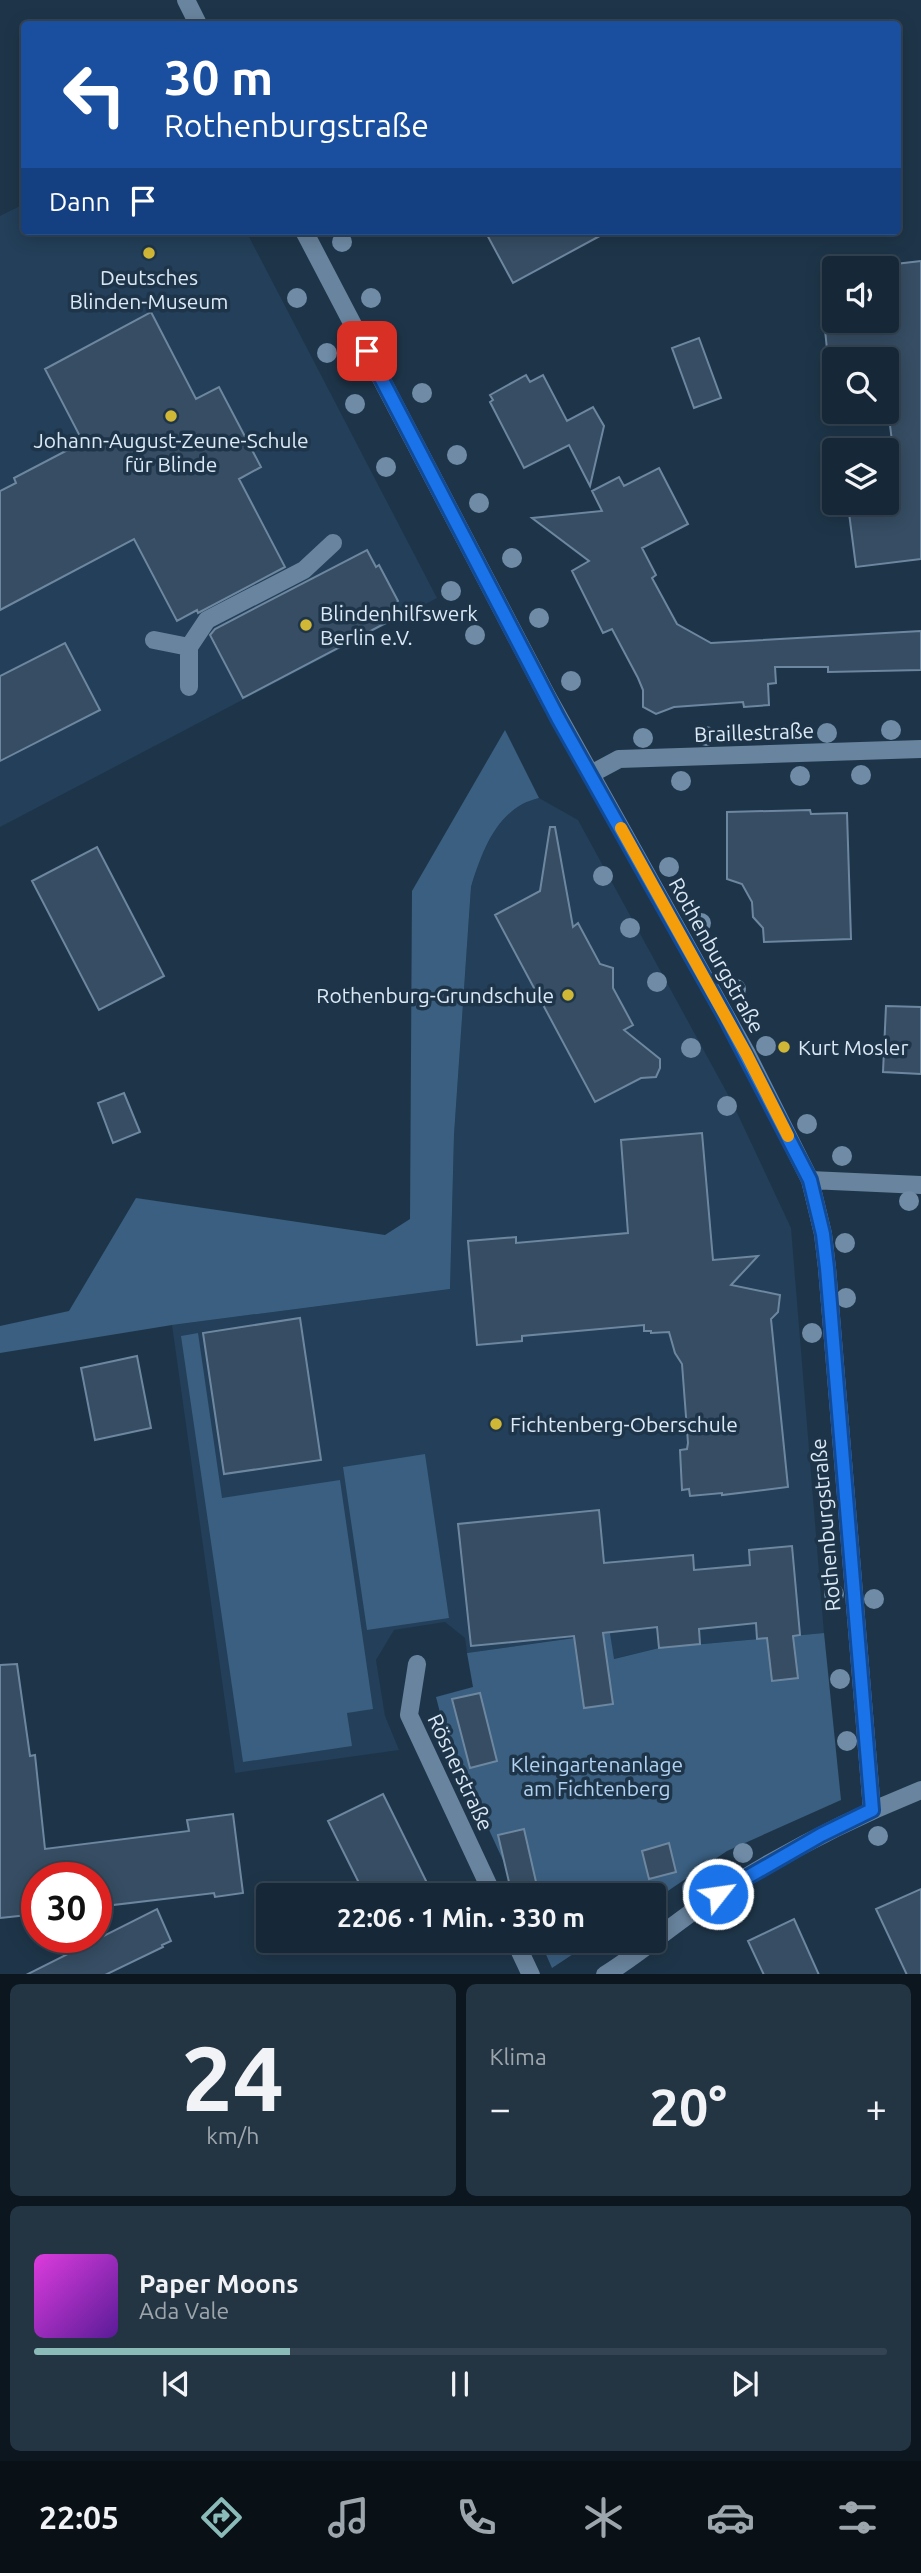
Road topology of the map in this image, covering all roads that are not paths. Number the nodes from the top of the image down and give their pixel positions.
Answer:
1 (186, 0) edge
2 (196, 21) edge
3 (306, 235) edge
4 (333, 543) dead end
5 (153, 640) dead end
6 (188, 647) junction
7 (189, 687) dead end
8 (921, 749) edge
9 (591, 774) junction
10 (810, 1180) junction
11 (921, 1185) edge
12 (416, 1664) dead end
13 (921, 1790) edge
14 (872, 1810) junction
15 (488, 1883) edge
16 (521, 1953) edge
17 (531, 1974) edge
18 (607, 1974) edge

1 - 2 street
3 - 9 street, Rothenburgstraße
4 - 6 street
5 - 6 street
6 - 7 street
8 - 9 street, Braillestraße
9 - 10 street, Rothenburgstraße
10 - 11 street
10 - 14 street, Rothenburgstraße
12 - 15 street, Rösnerstraße
13 - 14 street
14 - 18 street
16 - 17 street

